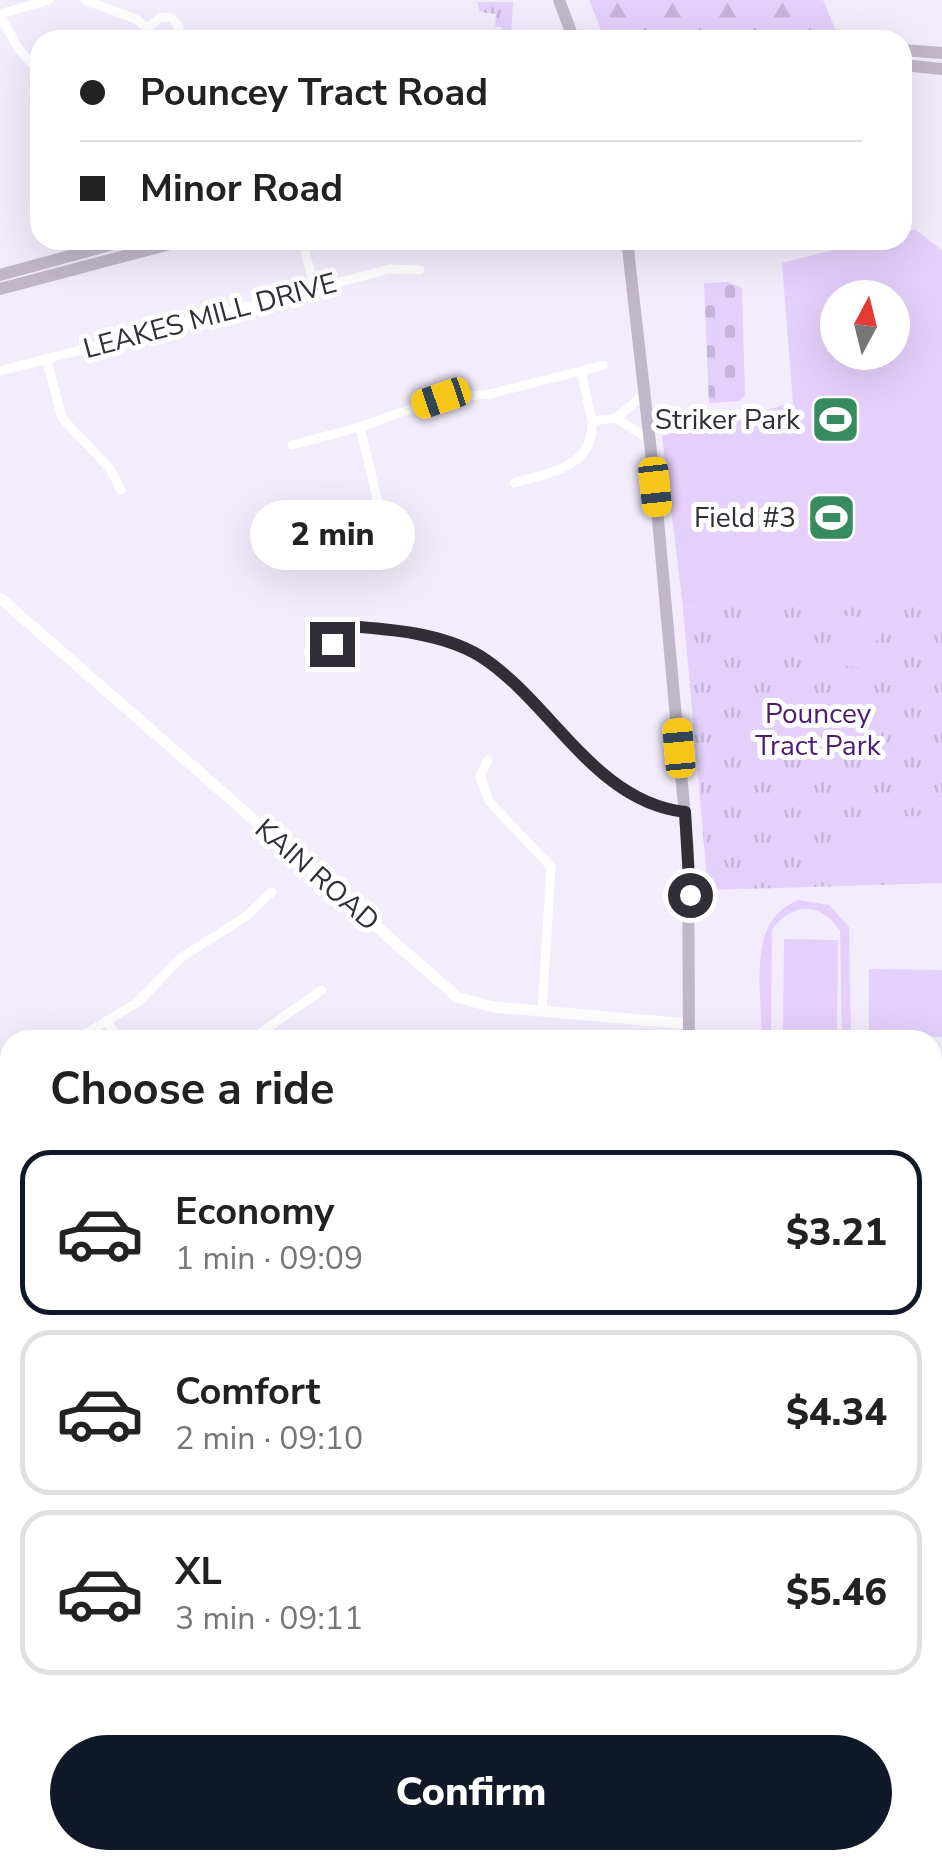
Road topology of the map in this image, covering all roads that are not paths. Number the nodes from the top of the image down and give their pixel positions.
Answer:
1 (4, 0) edge
2 (49, 0) edge
3 (85, 0) edge
4 (559, 0) edge
5 (12, 10) junction
6 (0, 15) edge
7 (148, 28) joint
8 (178, 30) edge
9 (570, 30) edge
10 (912, 51) edge
11 (942, 53) edge
12 (30, 61) edge
13 (912, 66) edge
14 (942, 69) edge
15 (90, 250) edge
16 (147, 250) edge
17 (304, 250) edge
18 (628, 250) edge
19 (420, 270) dead end
20 (0, 274) edge
21 (0, 289) edge
22 (314, 289) junction
23 (46, 358) junction
24 (602, 365) dead end
25 (0, 371) edge
26 (581, 371) junction
27 (646, 393) junction
28 (616, 418) junction
29 (592, 422) junction
30 (360, 427) junction
31 (650, 440) junction
32 (292, 445) dead end
33 (514, 482) dead end
34 (121, 490) dead end
35 (384, 528) dead end
36 (0, 598) edge
37 (308, 652) dead end
38 (488, 760) dead end
39 (685, 812) junction
40 (272, 892) dead end
41 (322, 990) dead end
42 (542, 1010) junction
43 (107, 1021) junction
44 (690, 1024) junction
45 (92, 1030) edge
46 (113, 1030) edge
47 (264, 1030) edge
48 (689, 1030) edge

1 - 5 street
2 - 5 street
3 - 7 street
4 - 9 main road
5 - 6 street
6 - 12 street
7 - 8 street
10 - 11 main road
13 - 14 main road
15 - 20 main road
16 - 21 main road
17 - 22 street
18 - 27 main road
19 - 22 street, LEAKES MILL DRIVE
22 - 23 street, LEAKES MILL DRIVE
23 - 25 street, LEAKES MILL DRIVE
23 - 34 street
24 - 26 street
26 - 29 street
26 - 30 street
27 - 28 street
27 - 31 main road
28 - 29 street
28 - 31 street
29 - 33 street
30 - 32 street
30 - 35 street
31 - 39 main road
36 - 42 street, KAIN ROAD
37 - 39 street
38 - 42 street
39 - 44 main road
40 - 43 street
41 - 47 street
42 - 44 street, KAIN ROAD
43 - 45 street
43 - 46 street
44 - 48 main road

